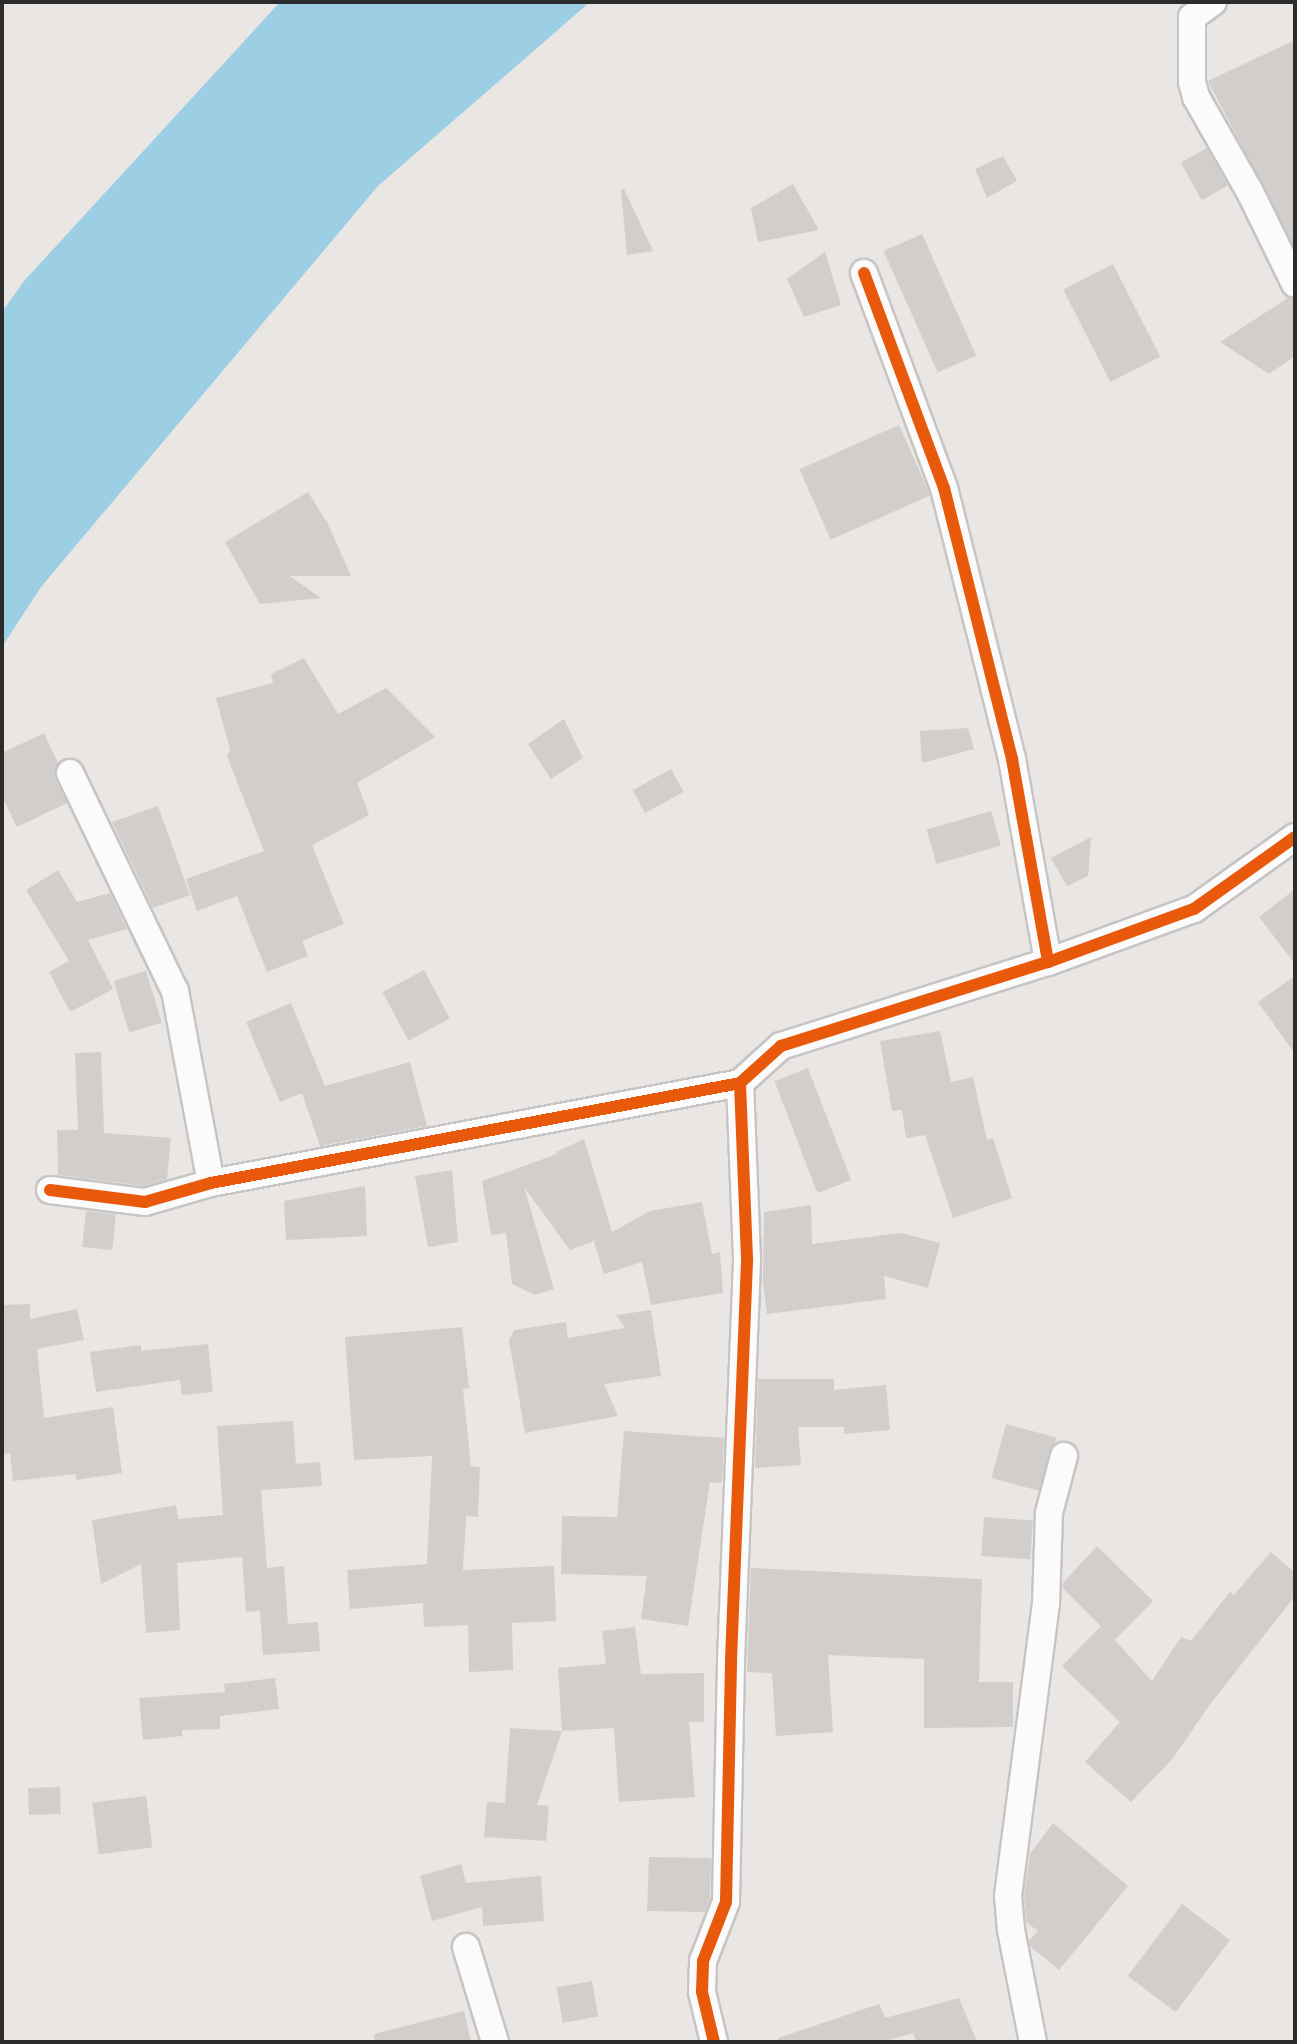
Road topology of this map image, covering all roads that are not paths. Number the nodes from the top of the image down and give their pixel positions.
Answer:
1 (1197, 7) edge
2 (864, 273) dead end
3 (1295, 284) edge
4 (70, 773) dead end
5 (1295, 837) edge
6 (1048, 962) junction
7 (740, 1083) junction
8 (211, 1183) junction
9 (50, 1190) dead end
10 (1064, 1456) dead end
11 (466, 1947) dead end
12 (495, 2042) edge
13 (714, 2042) edge
14 (1033, 2042) edge

1 - 3 street
2 - 6 street
4 - 8 street
5 - 6 street
6 - 7 street
7 - 8 street
7 - 13 street
8 - 9 street
10 - 14 street
11 - 12 street

